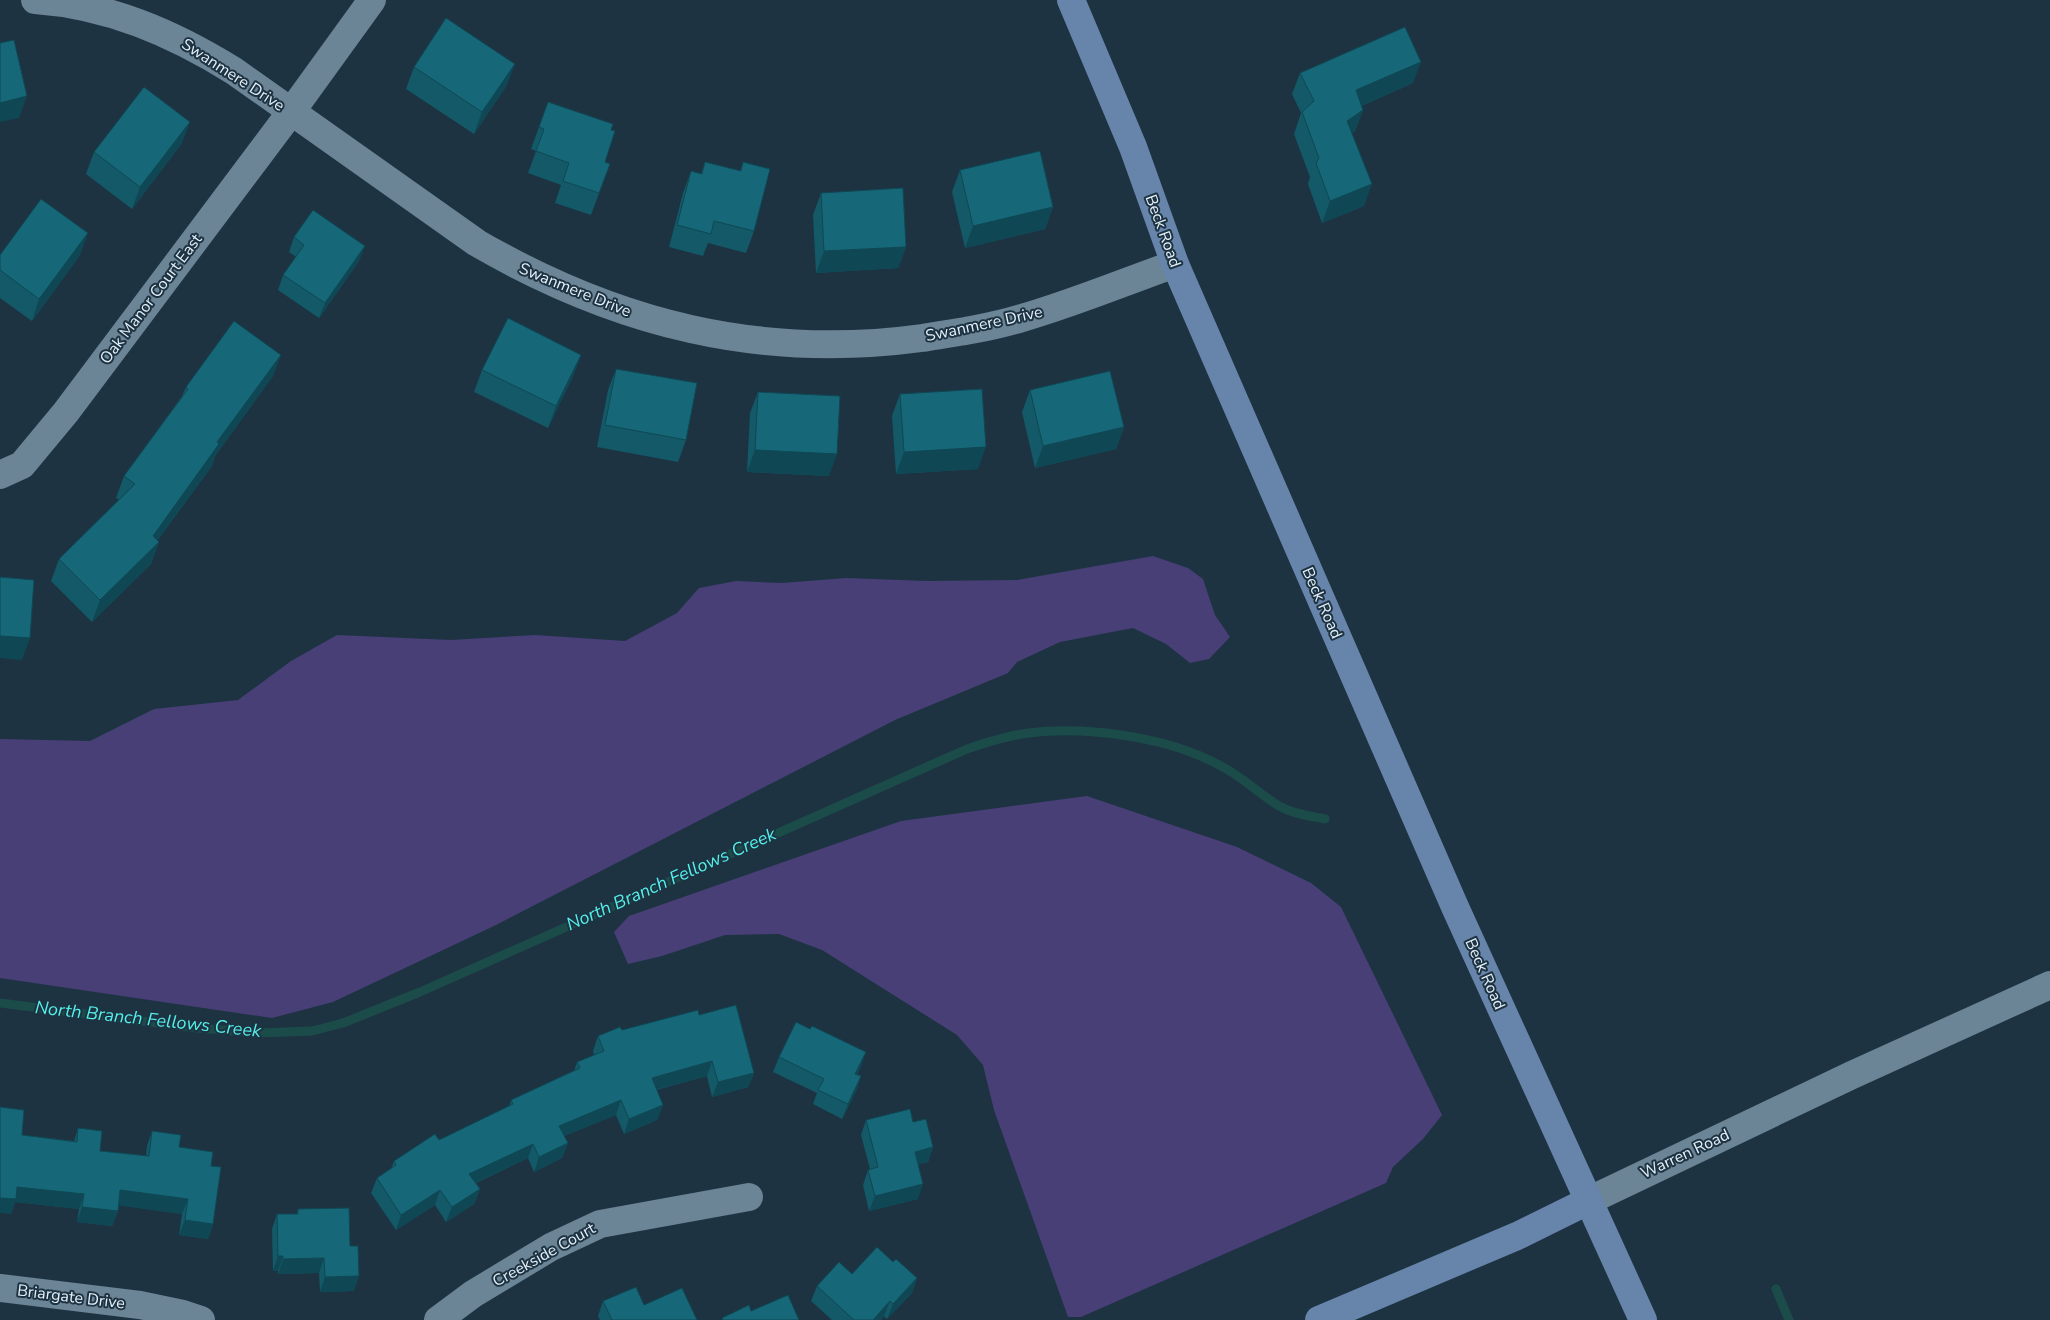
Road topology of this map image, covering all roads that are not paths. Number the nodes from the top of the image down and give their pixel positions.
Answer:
1 (35, 0) edge
2 (372, 0) edge
3 (1071, 0) edge
4 (291, 112) junction
5 (1175, 264) junction
6 (0, 475) edge
7 (2050, 986) edge
8 (749, 1197) dead end
9 (1588, 1201) junction
10 (0, 1288) edge
11 (201, 1320) edge
12 (438, 1320) edge
13 (1319, 1320) edge
14 (1643, 1320) edge

1 - 4 street, Swanmere Drive
2 - 4 street, Oak Manor Court East
3 - 5 main road, Beck Road
4 - 5 street, Swanmere Drive
4 - 6 street, Oak Manor Court East
5 - 9 main road, Beck Road
7 - 9 street, Warren Road
8 - 12 street, Creekside Court
9 - 13 main road, Warren Road
9 - 14 main road, Beck Road
10 - 11 street, Briargate Drive

